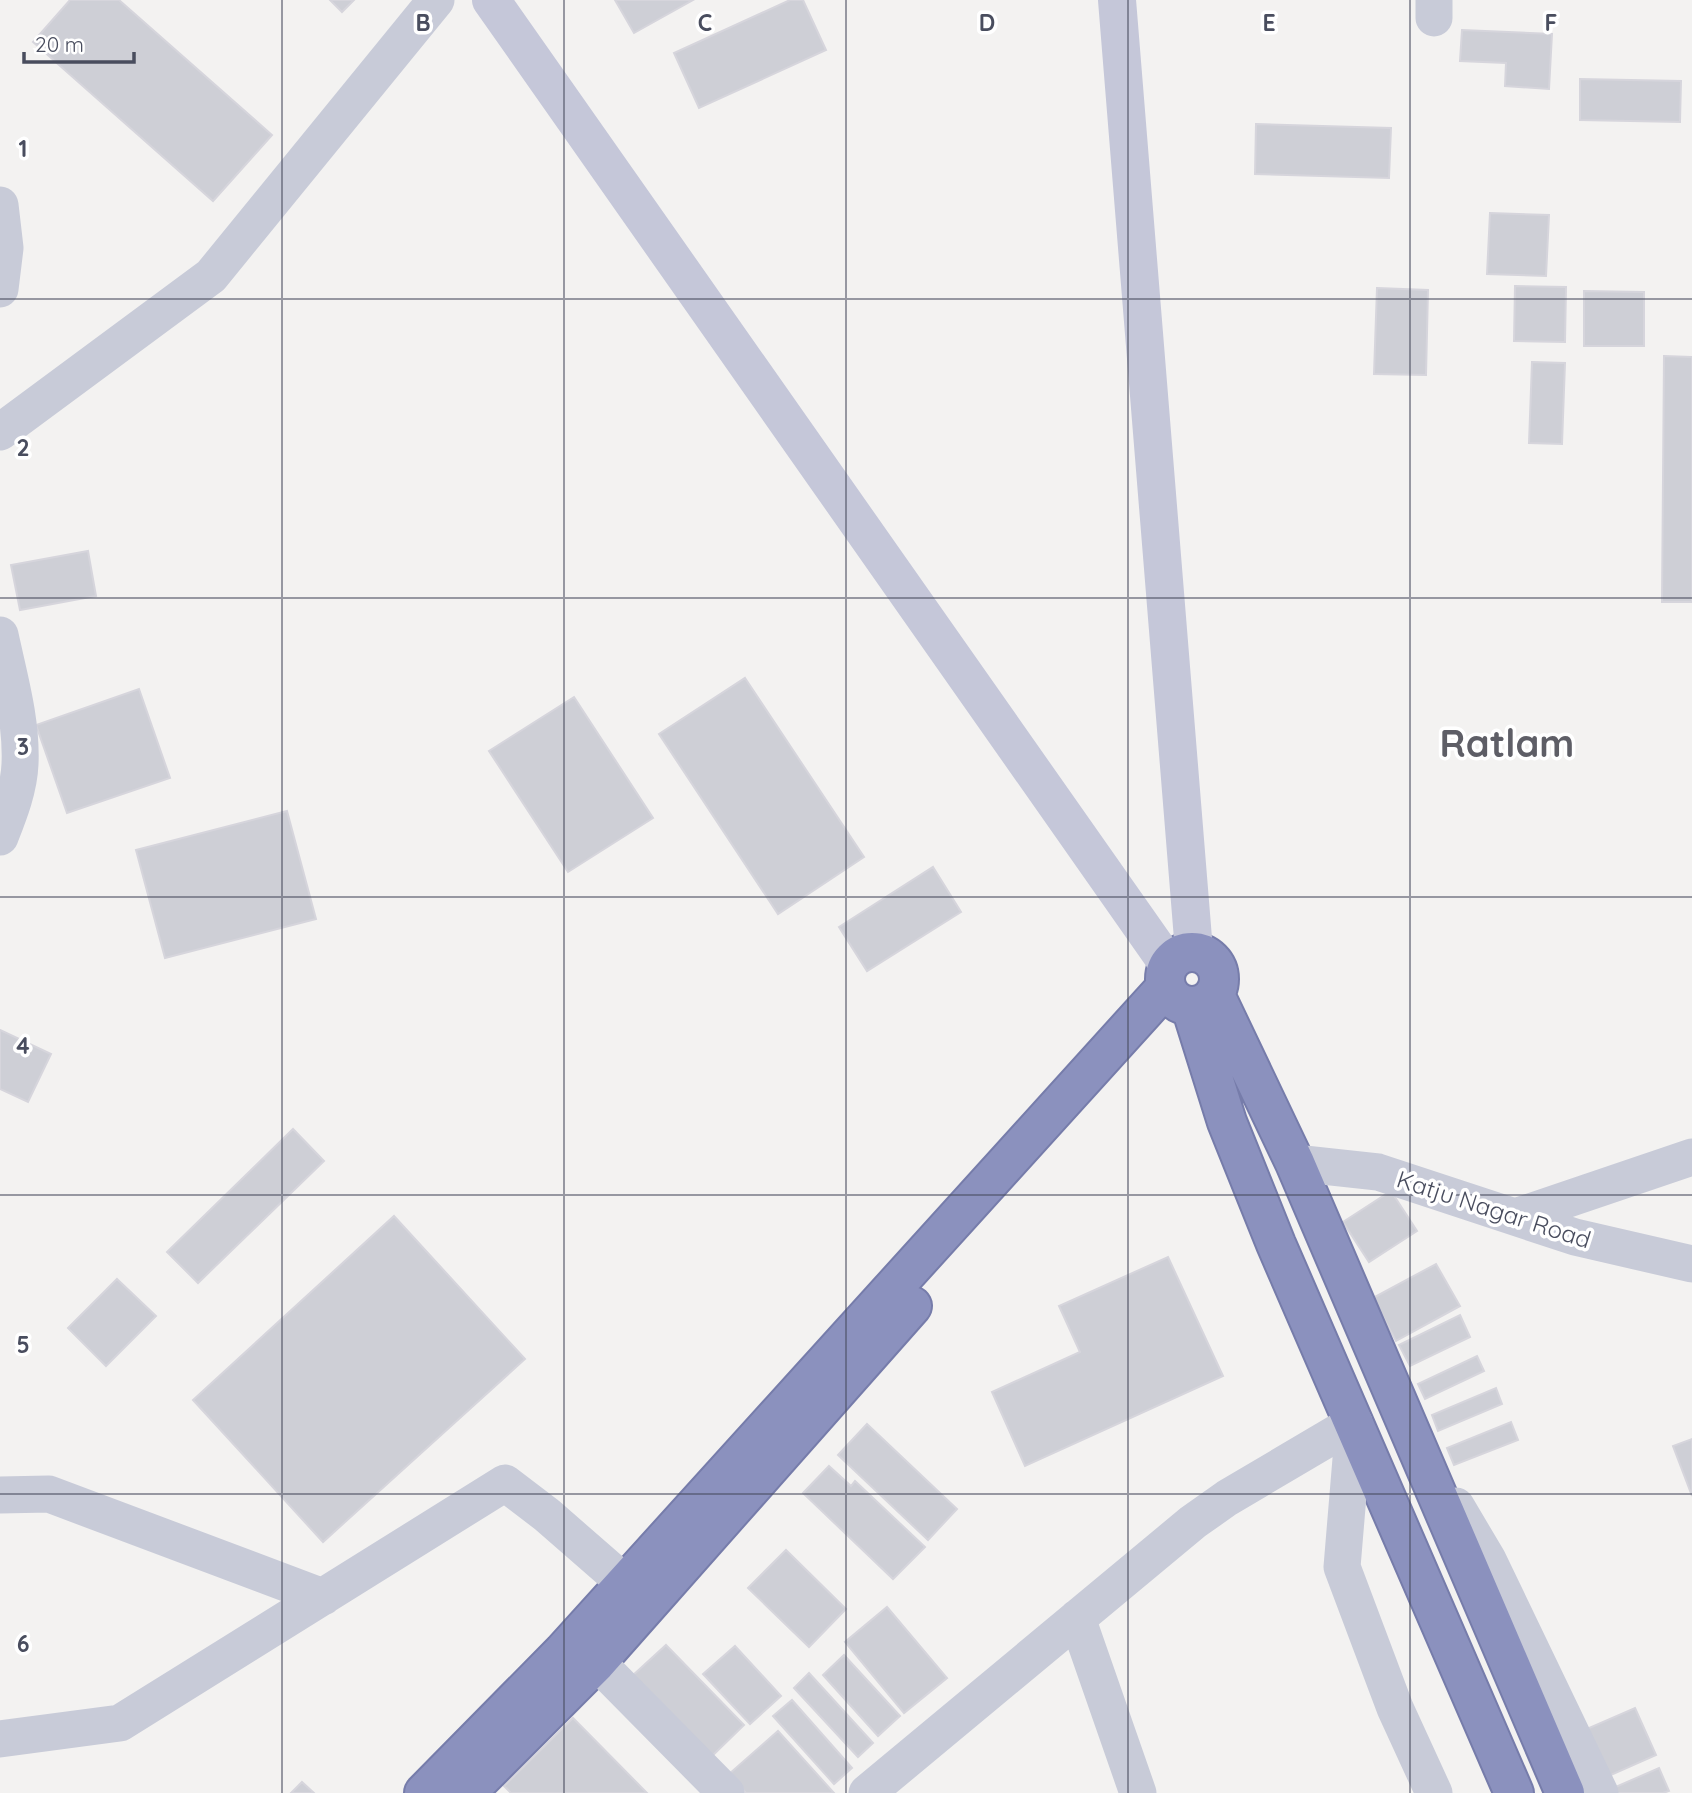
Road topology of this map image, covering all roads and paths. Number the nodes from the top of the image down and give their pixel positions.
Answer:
1 (436, 0) edge
2 (491, 0) edge
3 (1117, 0) edge
4 (0, 205) edge
5 (0, 289) edge
6 (0, 432) edge
7 (0, 635) edge
8 (0, 837) edge
9 (1186, 984) junction
10 (1692, 1157) edge
11 (1295, 1163) junction
12 (1515, 1217) junction
13 (1692, 1264) edge
14 (1402, 1414) junction
15 (1354, 1423) junction
16 (0, 1495) edge
17 (625, 1583) junction
18 (323, 1597) junction
19 (1077, 1618) junction
20 (585, 1651) junction
21 (0, 1739) edge
22 (424, 1793) edge
23 (466, 1793) edge
24 (726, 1793) edge
25 (867, 1793) edge
26 (1138, 1793) edge
27 (1434, 1793) edge
28 (1514, 1793) edge
29 (1565, 1793) edge
30 (1600, 1793) edge

1 - 6 street
2 - 9 main road
3 - 9 main road
4 - 5 street
7 - 8 street
9 - 11 highway
9 - 15 highway
9 - 17 highway
9 - 20 highway
10 - 12 street
11 - 12 street, Katju Nagar Road
11 - 14 highway
12 - 13 street, Katju Nagar Road
14 - 29 highway
14 - 30 street
15 - 19 street
15 - 27 street
15 - 28 highway
16 - 18 street
17 - 18 street
17 - 20 highway
18 - 21 street
19 - 25 street
19 - 26 street
20 - 22 highway
20 - 23 highway
20 - 24 street

